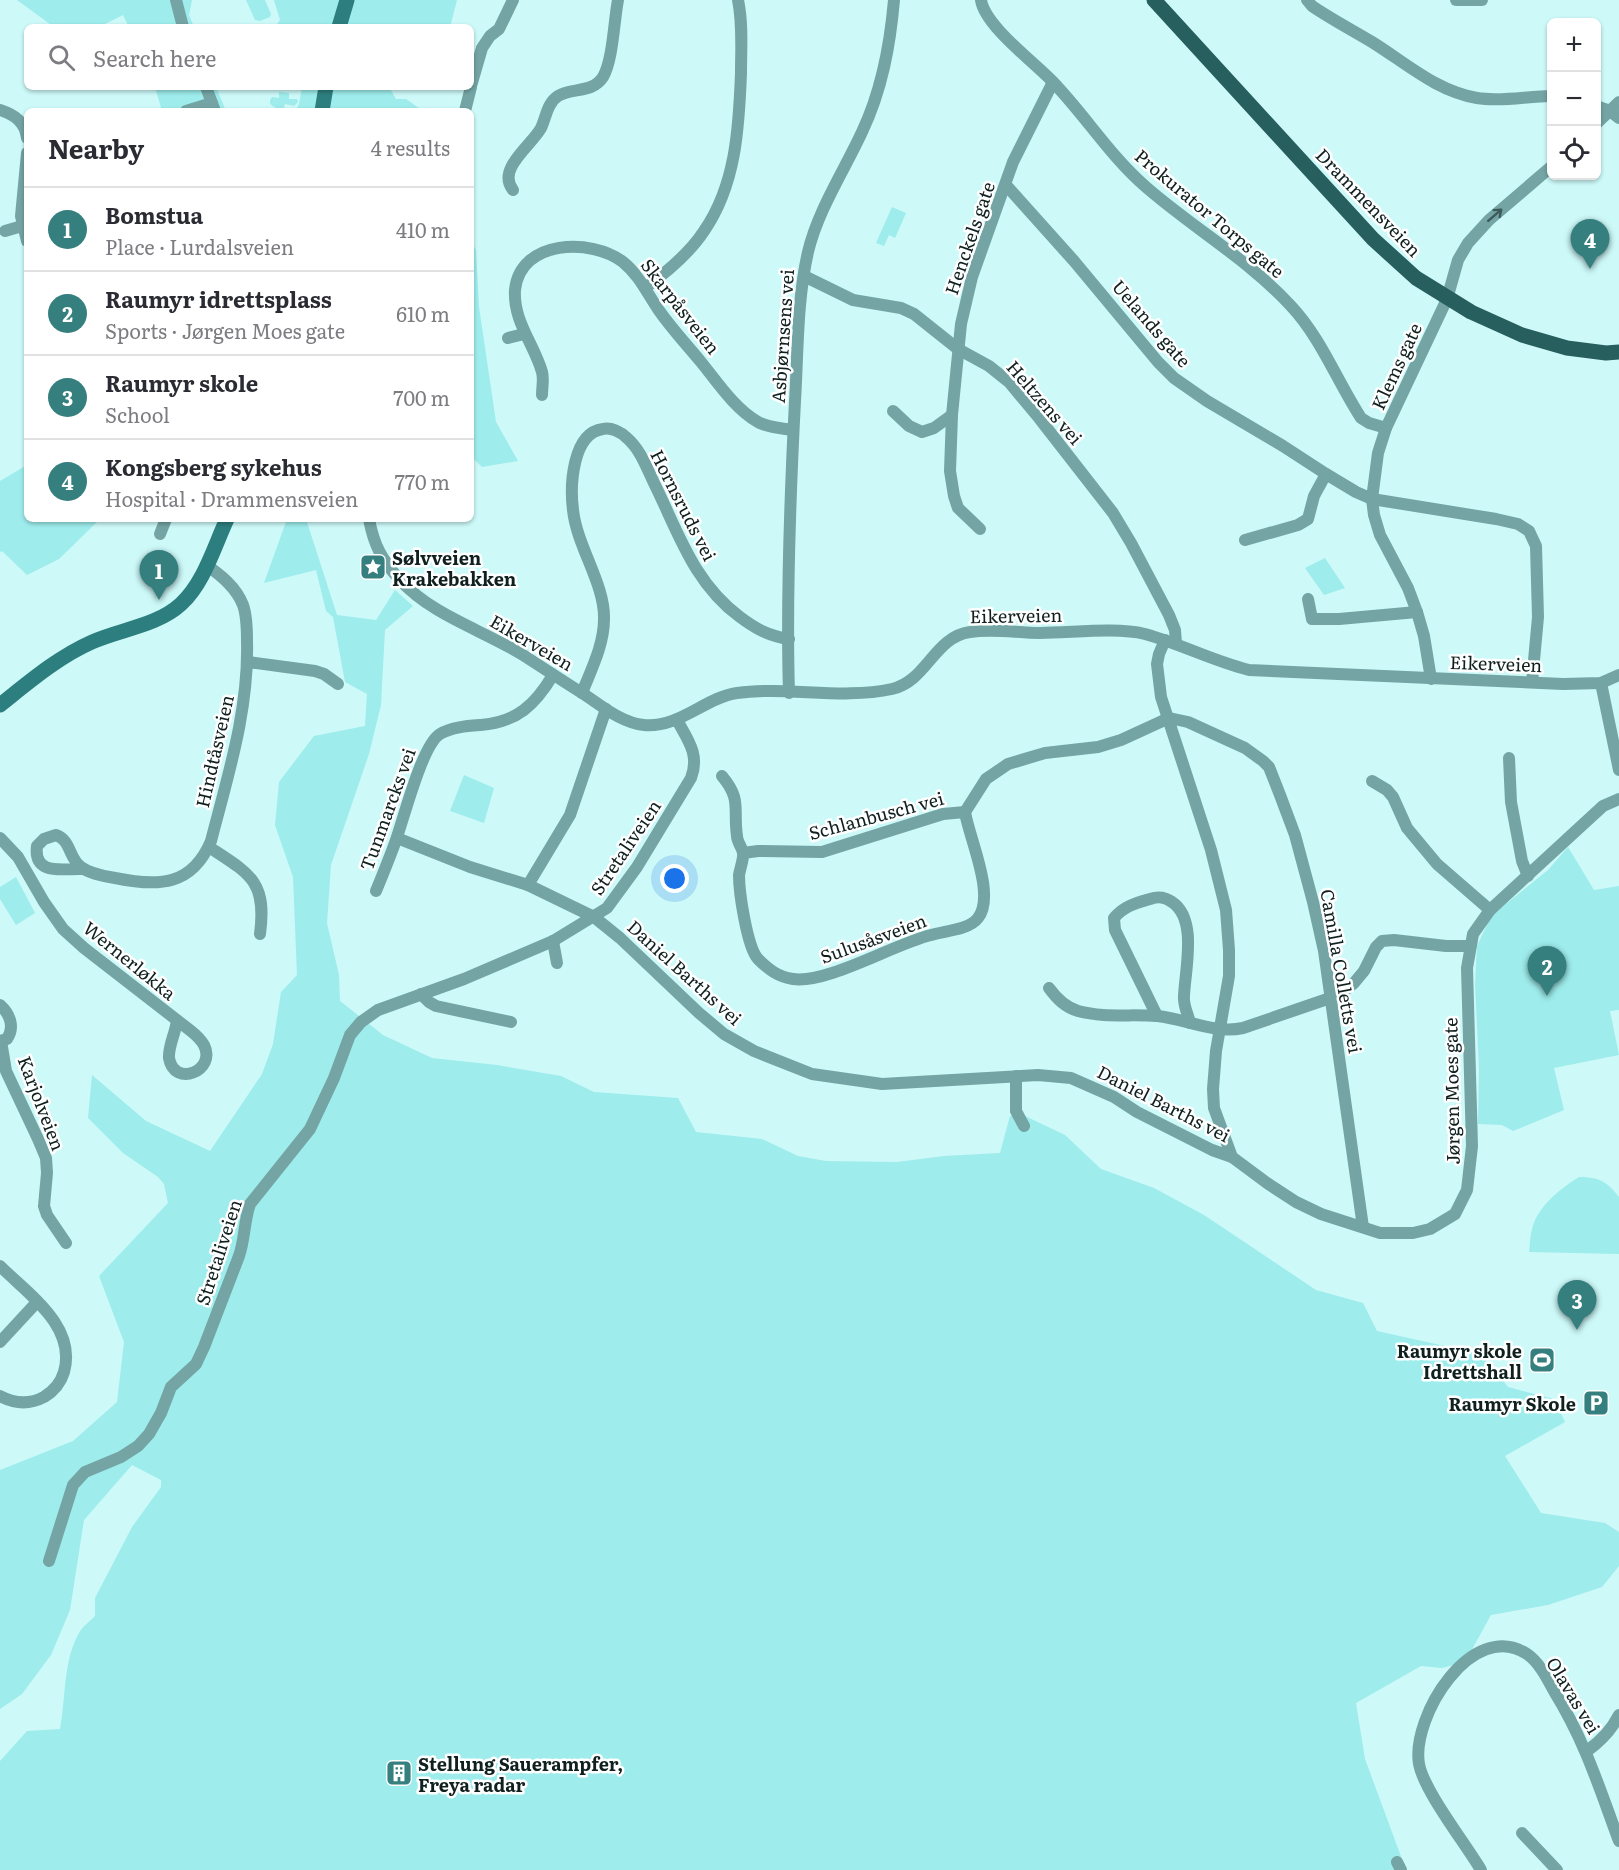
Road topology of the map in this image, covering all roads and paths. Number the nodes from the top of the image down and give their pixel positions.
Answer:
1 (176, 0) edge
2 (347, 0) edge
3 (513, 0) edge
4 (618, 0) edge
5 (738, 0) edge
6 (894, 0) edge
7 (981, 0) edge
8 (1154, 0) edge
9 (1307, 0) edge
10 (1456, 0) edge
11 (1482, 0) edge
12 (182, 24) edge
13 (340, 24) edge
14 (474, 76) edge
15 (1053, 82) junction
16 (207, 90) edge
17 (326, 90) edge
18 (470, 90) edge
19 (1547, 96) edge
20 (214, 107) edge
21 (1601, 107) edge
22 (322, 108) edge
23 (466, 108) edge
24 (0, 110) edge
25 (1616, 110) edge
26 (1601, 120) edge
27 (24, 128) edge
28 (1547, 169) edge
29 (24, 178) edge
30 (1006, 185) junction
31 (513, 190) dead end
32 (22, 226) junction
33 (5, 231) dead end
34 (24, 232) edge
35 (804, 276) junction
36 (645, 288) junction
37 (1448, 299) junction
38 (524, 334) junction
39 (508, 338) dead end
40 (958, 349) junction
41 (1615, 354) edge
42 (542, 394) dead end
43 (893, 411) dead end
44 (952, 415) junction
45 (1386, 428) junction
46 (793, 430) junction
47 (1326, 474) junction
48 (1372, 499) junction
49 (165, 522) edge
50 (226, 522) edge
51 (370, 522) edge
52 (980, 529) dead end
53 (160, 534) dead end
54 (1245, 540) dead end
55 (206, 565) junction
56 (1308, 599) dead end
57 (1417, 612) junction
58 (789, 639) junction
59 (1171, 642) junction
60 (248, 662) junction
61 (553, 675) junction
62 (1619, 675) edge
63 (1431, 679) junction
64 (1532, 682) junction
65 (1601, 683) junction
66 (338, 684) dead end
67 (582, 693) junction
68 (789, 693) junction
69 (0, 705) edge
70 (606, 709) junction
71 (1169, 718) junction
72 (677, 720) junction
73 (1509, 758) dead end
74 (1619, 770) edge
75 (722, 776) dead end
76 (1372, 781) dead end
77 (1619, 799) edge
78 (965, 812) junction
79 (0, 838) edge
80 (397, 838) junction
81 (209, 847) junction
82 (743, 853) junction
83 (83, 869) dead end
84 (1528, 876) junction
85 (528, 885) junction
86 (376, 891) dead end
87 (1490, 910) junction
88 (594, 917) junction
89 (260, 934) dead end
90 (553, 941) junction
91 (1470, 946) junction
92 (557, 963) dead end
93 (1049, 988) dead end
94 (422, 994) junction
95 (1330, 998) junction
96 (0, 1005) edge
97 (1157, 1016) junction
98 (177, 1020) dead end
99 (511, 1022) dead end
100 (1190, 1023) junction
101 (1219, 1031) junction
102 (1, 1041) edge
103 (1016, 1076) junction
104 (1024, 1126) dead end
105 (1232, 1156) junction
106 (1363, 1227) junction
107 (66, 1243) dead end
108 (0, 1266) edge
109 (37, 1302) junction
110 (0, 1342) edge
111 (0, 1396) edge
112 (49, 1561) dead end
113 (1619, 1715) edge
114 (1587, 1751) junction
115 (1522, 1833) dead end
116 (1619, 1841) edge
117 (1480, 1870) edge
118 (1557, 1870) edge

1 - 12 street
2 - 13 main road
3 - 14 street
4 - 31 street
5 - 36 street
6 - 35 street, Asbjørnsens vei
7 - 15 street, Prokurator Torps gate
8 - 37 main road, Drammensveien
9 - 19 street
10 - 11 street
15 - 30 street, Henckels gate
15 - 45 street, Prokurator Torps gate
16 - 20 street
17 - 22 main road
18 - 23 street
21 - 25 street
24 - 27 street
25 - 26 street
37 -> 28 street, Klems gate
29 - 32 street
30 - 40 street, Henckels gate
30 - 47 street, Uelands gate
32 - 33 street
32 - 34 street
35 - 40 street, Heltzens vei
35 - 46 street, Asbjørnsens vei
36 - 38 street, Skarpåsveien
36 - 46 street, Skarpåsveien
37 - 41 main road, Drammensveien
37 - 45 street, Klems gate
38 - 39 street
38 - 42 street, Skarpåsveien
40 - 44 street, Henckels gate
40 - 59 street, Heltzens vei
43 - 44 street
44 - 52 street, Henckels gate
45 - 48 street, Klems gate
46 - 58 street, Asbjørnsens vei
47 - 48 street, Uelands gate
47 - 54 street
48 - 57 street, Klems gate
48 - 64 street, Uelands gate
49 - 53 street
50 - 55 main road
51 - 61 street, Eikerveien
55 - 60 street, Hindtåsveien
55 - 69 main road
56 - 57 street
57 - 63 street, Klems gate
58 - 67 street, Hornsruds vei
58 - 68 street, Asbjørnsens vei
59 - 63 street, Eikerveien
59 - 68 street, Eikerveien
59 - 71 street
60 - 66 street
60 - 81 street, Hindtåsveien
61 - 67 street, Eikerveien
61 - 80 street, Tunmarcks vei
62 - 65 street, Eikerveien
63 - 64 street, Eikerveien
64 - 65 street, Eikerveien
65 - 74 street
67 - 70 street, Eikerveien
68 - 72 street, Eikerveien
70 - 72 street, Eikerveien
70 - 85 street
71 - 78 street, Schlanbusch vei
71 - 95 street, Camilla Colletts vei
71 - 101 street
72 - 88 street, Stretaliveien
73 - 84 street
75 - 82 street, Sulusåsveien
76 - 87 street
77 - 84 street, Jørgen Moes gate
78 - 82 street, Schlanbusch vei
78 - 82 street, Sulusåsveien
79 - 98 street, Wernerløkka
80 - 85 street, Daniel Barths vei
80 - 86 street, Tunmarcks vei
81 - 83 street, Hindtåsveien
81 - 89 street
84 - 87 street, Jørgen Moes gate
85 - 88 street, Daniel Barths vei
87 - 91 street, Jørgen Moes gate
88 - 90 street, Stretaliveien
88 - 103 street, Daniel Barths vei
90 - 92 street
90 - 94 street, Stretaliveien
91 - 95 street
91 - 106 street, Jørgen Moes gate
93 - 97 street
94 - 99 street
94 - 112 street, Stretaliveien
95 - 101 street
95 - 106 street, Camilla Colletts vei
96 - 102 street
97 - 100 street
97 - 100 street
100 - 101 street
101 - 105 street
102 - 107 street, Karjolveien
103 - 104 street
103 - 105 street, Daniel Barths vei
105 - 106 street, Jørgen Moes gate
108 - 109 street
109 - 110 street
109 - 111 street
113 - 114 street
114 - 116 street, Olavas vei
114 - 117 street, Olavas vei
115 - 118 street

